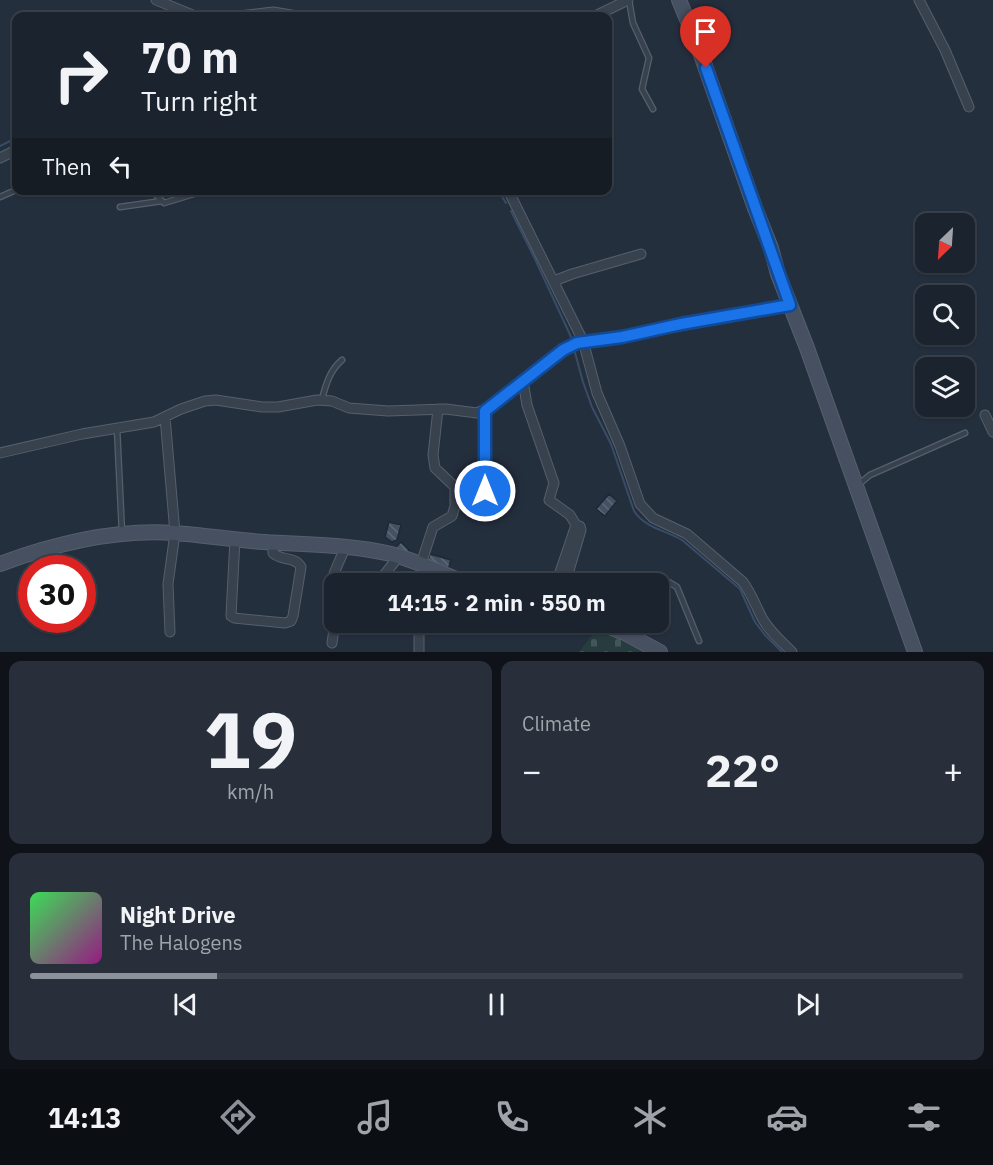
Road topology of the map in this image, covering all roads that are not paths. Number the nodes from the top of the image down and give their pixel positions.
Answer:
1 (156, 0) edge
2 (628, 0) edge
3 (679, 0) edge
4 (918, 0) edge
5 (185, 12) edge
6 (604, 12) edge
7 (969, 107) dead end
8 (653, 109) dead end
9 (159, 195) edge
10 (192, 195) edge
11 (511, 195) edge
12 (162, 201) junction
13 (120, 207) dead end
14 (641, 254) dead end
15 (554, 280) junction
16 (790, 305) junction
17 (583, 341) junction
18 (342, 360) dead end
19 (522, 381) junction
20 (322, 400) junction
21 (438, 409) junction
22 (485, 411) junction
23 (986, 415) dead end
24 (165, 417) junction
25 (117, 428) junction
26 (993, 432) edge
27 (965, 433) dead end
28 (0, 453) edge
29 (857, 486) junction
30 (485, 491) dead end
31 (576, 525) junction
32 (175, 533) junction
33 (122, 535) junction
34 (235, 539) junction
35 (273, 542) junction
36 (345, 546) junction
37 (399, 556) junction
38 (0, 564) edge
39 (421, 564) junction
40 (336, 573) edge
41 (386, 573) edge
42 (442, 573) edge
43 (560, 573) edge
44 (568, 573) edge
45 (669, 582) edge
46 (170, 632) dead end
47 (333, 633) edge
48 (420, 633) edge
49 (632, 633) edge
50 (699, 641) dead end
51 (332, 643) dead end
52 (419, 652) edge
53 (660, 652) edge
54 (792, 652) edge
55 (915, 652) edge

1 - 5 street
2 - 6 street
2 - 8 lane
3 - 16 street
4 - 7 street
9 - 12 lane
10 - 12 lane
11 - 15 street
12 - 13 lane
14 - 15 street
15 - 17 street
16 - 17 street
16 - 29 street
17 - 19 street
17 - 54 street
18 - 20 lane
19 - 22 street
19 - 31 street
20 - 21 street
20 - 24 street
21 - 22 street
21 - 39 street
22 - 30 street
23 - 26 street
24 - 25 street
24 - 32 street
25 - 28 street
25 - 33 lane
27 - 29 lane
29 - 55 street
31 - 43 street
31 - 44 street
32 - 33 street
32 - 34 street
32 - 46 street
33 - 38 street
34 - 35 street
34 - 35 street
35 - 36 street
36 - 37 street
36 - 40 street
37 - 39 street
37 - 41 street
39 - 42 street
45 - 50 lane
47 - 51 street
48 - 52 street
49 - 53 street

